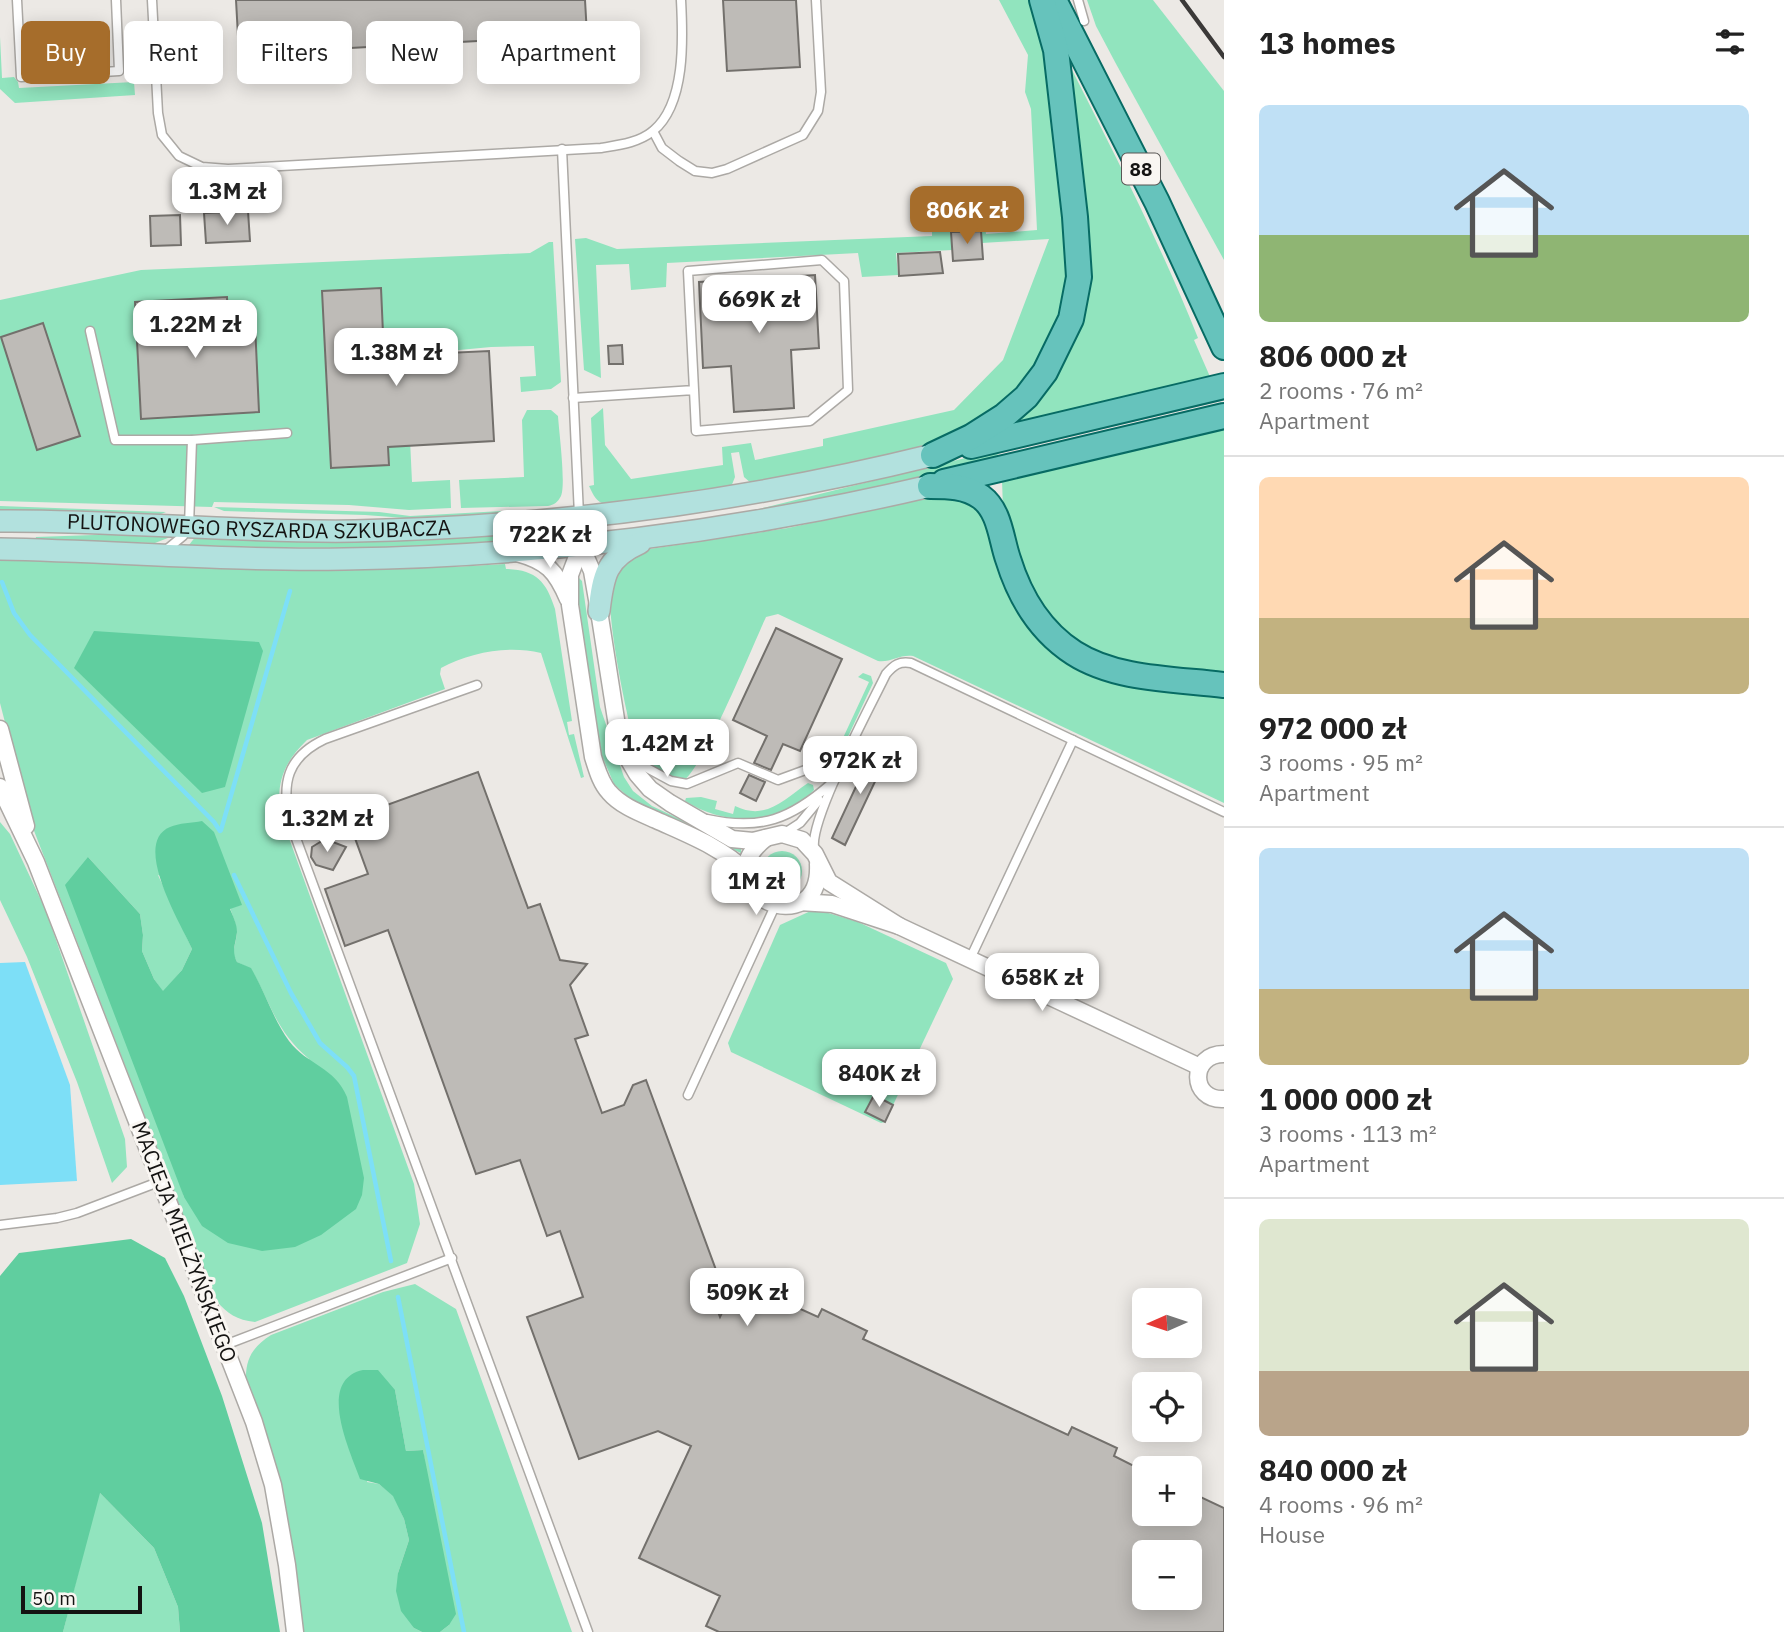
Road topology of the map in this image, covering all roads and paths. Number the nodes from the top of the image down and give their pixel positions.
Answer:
1 (17, 0) edge
2 (116, 0) edge
3 (152, 0) edge
4 (681, 0) edge
5 (816, 0) edge
6 (1042, 0) edge
7 (1054, 0) edge
8 (1078, 7) edge
9 (653, 131) junction
10 (562, 149) junction
11 (1224, 309) edge
12 (90, 331) dead end
13 (1222, 344) edge
14 (1224, 386) edge
15 (694, 390) junction
16 (573, 398) junction
17 (1224, 416) edge
18 (1040, 429) junction
19 (287, 433) dead end
20 (192, 440) junction
21 (933, 456) junction
22 (1002, 468) junction
23 (866, 472) junction
24 (930, 486) junction
25 (996, 516) junction
26 (579, 517) junction
27 (0, 521) edge
28 (189, 526) junction
29 (647, 540) junction
30 (581, 546) junction
31 (0, 548) edge
32 (515, 552) junction
33 (155, 554) junction
34 (570, 605) junction
35 (599, 611) junction
36 (477, 685) dead end
37 (1224, 685) edge
38 (0, 729) edge
39 (1073, 740) junction
40 (627, 757) junction
41 (834, 782) junction
42 (2, 797) edge
43 (1224, 812) edge
44 (692, 816) junction
45 (774, 836) junction
46 (817, 859) junction
47 (36, 862) junction
48 (747, 872) junction
49 (799, 902) junction
50 (775, 906) junction
51 (899, 926) junction
52 (970, 959) junction
53 (1224, 1054) edge
54 (1200, 1067) junction
55 (688, 1095) dead end
56 (1224, 1099) edge
57 (161, 1181) junction
58 (0, 1225) edge
59 (452, 1258) junction
60 (225, 1345) junction
61 (295, 1632) edge
62 (588, 1632) edge

1 - 2 lane
3 - 10 lane
4 - 9 lane
5 - 9 lane
6 - 21 main road
7 - 13 main road, 88
8 - 11 main road, 88
9 - 10 lane
10 - 16 lane
12 - 20 lane
14 - 18 main road
15 - 15 lane
15 - 16 lane
16 - 26 lane
17 - 22 main road
18 - 21 main road
18 - 22 main road
19 - 20 lane
20 - 28 lane
21 - 23 street, PLUTONOWEGO RYSZARDA SZKUBACZA
22 - 24 main road
22 - 25 main road
23 - 26 street, PLUTONOWEGO RYSZARDA SZKUBACZA
23 - 30 street
24 - 25 main road
24 - 29 street, PLUTONOWEGO RYSZARDA SZKUBACZA
25 - 37 main road
26 - 28 street, PLUTONOWEGO RYSZARDA SZKUBACZA
26 - 30 street
27 - 28 street, PLUTONOWEGO RYSZARDA SZKUBACZA
28 - 33 lane
29 - 30 street, PLUTONOWEGO RYSZARDA SZKUBACZA
29 - 35 street
30 - 32 street, PLUTONOWEGO RYSZARDA SZKUBACZA
30 - 34 street
30 - 35 street
31 - 33 street, PLUTONOWEGO RYSZARDA SZKUBACZA
32 - 33 street, PLUTONOWEGO RYSZARDA SZKUBACZA
32 - 34 street
34 - 48 street
35 - 40 street
36 - 59 lane
38 - 47 street, MACIEJA MIELŻYŃSKIEGO
39 - 41 lane
39 - 43 lane
39 - 52 lane
40 - 41 lane
40 - 44 street
41 - 44 lane
41 - 45 lane
41 - 46 lane
42 - 47 street, MACIEJA MIELŻYŃSKIEGO
44 - 45 street
45 - 46 street
45 - 48 street
46 - 49 street
46 - 51 street
47 - 57 street, MACIEJA MIELŻYŃSKIEGO
48 - 50 street
49 - 50 street
49 - 51 street
50 - 55 lane
51 - 52 street
52 - 54 street
53 - 54 street
54 - 56 street
57 - 58 lane
57 - 60 street, MACIEJA MIELŻYŃSKIEGO
59 - 60 lane
59 - 62 lane
60 - 61 street, MACIEJA MIELŻYŃSKIEGO

